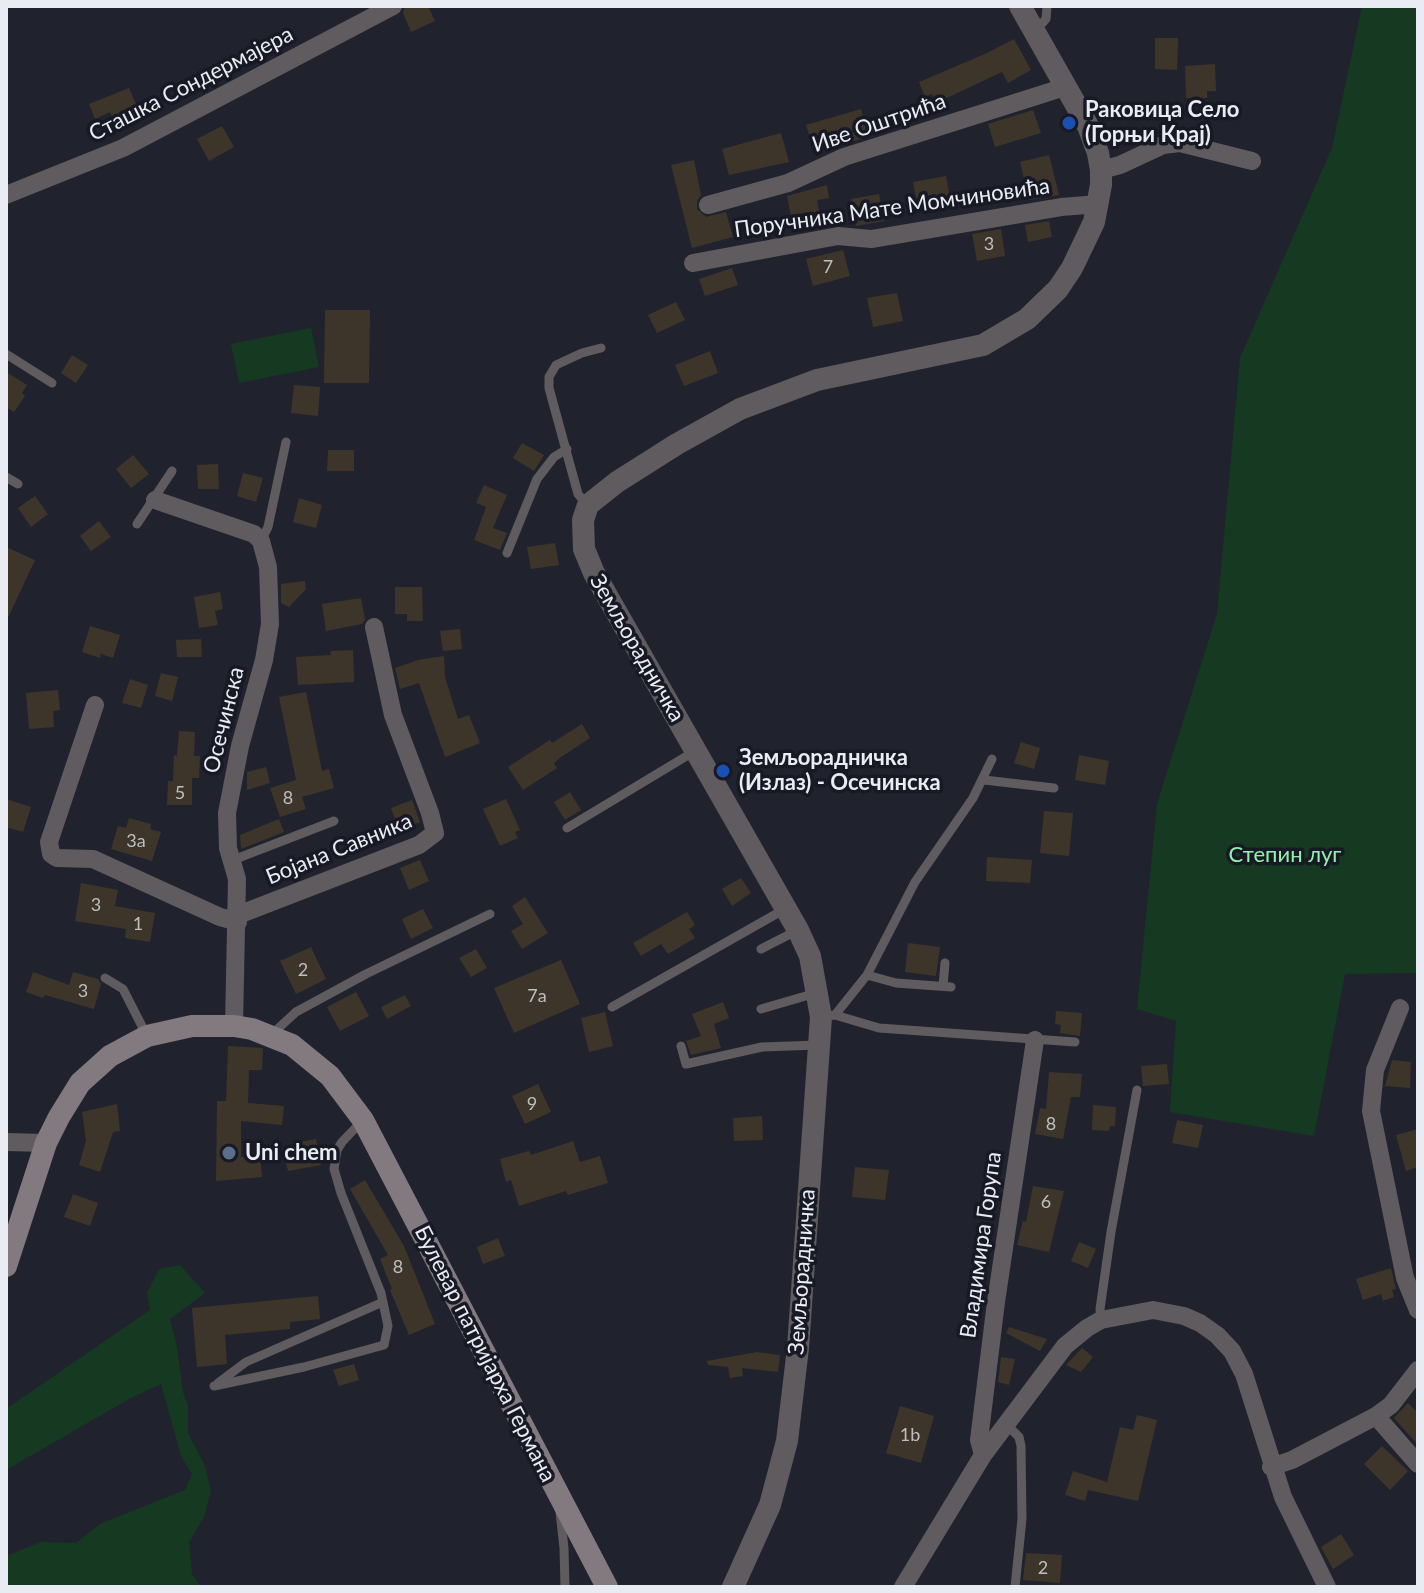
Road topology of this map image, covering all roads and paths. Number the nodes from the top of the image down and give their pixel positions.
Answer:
1 (393, 6) edge
2 (1020, 6) edge
3 (1047, 6) edge
4 (1034, 32) junction
5 (1065, 87) junction
6 (1252, 161) dead end
7 (1101, 170) junction
8 (6, 195) edge
9 (1099, 204) junction
10 (708, 205) dead end
11 (693, 263) dead end
12 (601, 348) dead end
13 (6, 354) edge
14 (52, 383) dead end
15 (286, 442) dead end
16 (567, 449) junction
17 (172, 471) dead end
18 (6, 477) edge
19 (18, 484) dead end
20 (155, 500) junction
21 (588, 505) junction
22 (137, 524) dead end
23 (261, 541) junction
24 (507, 553) dead end
25 (374, 627) dead end
26 (95, 705) dead end
27 (695, 751) junction
28 (992, 759) dead end
29 (984, 780) junction
30 (1054, 788) dead end
31 (334, 821) dead end
32 (567, 828) dead end
33 (233, 860) junction
34 (785, 909) junction
35 (490, 914) dead end
36 (238, 918) junction
37 (798, 930) junction
38 (761, 949) dead end
39 (945, 963) dead end
40 (867, 975) junction
41 (105, 978) dead end
42 (817, 993) junction
43 (612, 1007) dead end
44 (1400, 1008) dead end
45 (761, 1009) dead end
46 (828, 1016) junction
47 (234, 1026) junction
48 (271, 1035) junction
49 (147, 1036) junction
50 (1035, 1040) junction
51 (1075, 1042) dead end
52 (819, 1045) junction
53 (681, 1046) dead end
54 (1137, 1090) dead end
55 (363, 1120) junction
56 (6, 1142) edge
57 (46, 1143) junction
58 (6, 1266) edge
59 (383, 1302) junction
60 (1418, 1310) edge
61 (1101, 1320) junction
62 (1418, 1370) edge
63 (1376, 1416) junction
64 (1006, 1424) junction
65 (983, 1455) junction
66 (1418, 1464) edge
67 (1271, 1467) junction
68 (558, 1496) junction
69 (565, 1587) edge
70 (607, 1587) edge
71 (733, 1587) edge
72 (903, 1587) edge
73 (1015, 1587) edge
74 (1327, 1587) edge

1 - 8 street, Сташка Сондермајера
2 - 4 street
3 - 4 lane
4 - 5 street
5 - 7 street
5 - 10 street, Иве Оштрића
6 - 7 street
7 - 9 street
9 - 11 street, Поручника Мате Момчиновића
9 - 21 street
12 - 16 lane
13 - 14 lane
15 - 23 lane
16 - 21 lane
16 - 24 lane
17 - 20 lane
18 - 19 lane
20 - 22 lane
20 - 23 street
21 - 27 street, Земљорадничка
23 - 33 street, Осечинска
25 - 36 street, Бојана Савника
26 - 36 street
27 - 32 lane
27 - 34 street, Земљорадничка
28 - 29 lane
29 - 30 lane
29 - 40 lane
31 - 33 lane
33 - 36 street, Осечинска
34 - 37 street, Земљорадничка
34 - 43 lane
35 - 48 lane
36 - 47 street, Осечинска
37 - 38 lane
37 - 42 street, Земљорадничка
39 - 40 lane
40 - 46 lane
41 - 49 lane
42 - 45 lane
42 - 46 street, Земљорадничка
44 - 60 street
46 - 50 lane
46 - 52 street, Земљорадничка
47 - 48 main road, Булевар патријарха Германа
47 - 49 main road, Булевар патријарха Германа
48 - 55 main road, Булевар патријарха Германа
49 - 57 main road, Булевар патријарха Германа
50 - 51 lane
50 - 65 street, Владимира Горупа
52 - 53 lane
52 - 71 street, Земљорадничка
54 - 61 lane
55 - 59 lane
55 - 68 main road, Булевар патријарха Германа
56 - 57 street
57 - 58 main road, Булевар патријарха Германа
59 - 59 lane
61 - 64 street
61 - 67 street
62 - 63 street
63 - 66 street
63 - 67 street
64 - 65 street
64 - 73 lane
65 - 72 street
67 - 74 street
68 - 69 lane
68 - 70 main road, Булевар патријарха Германа

